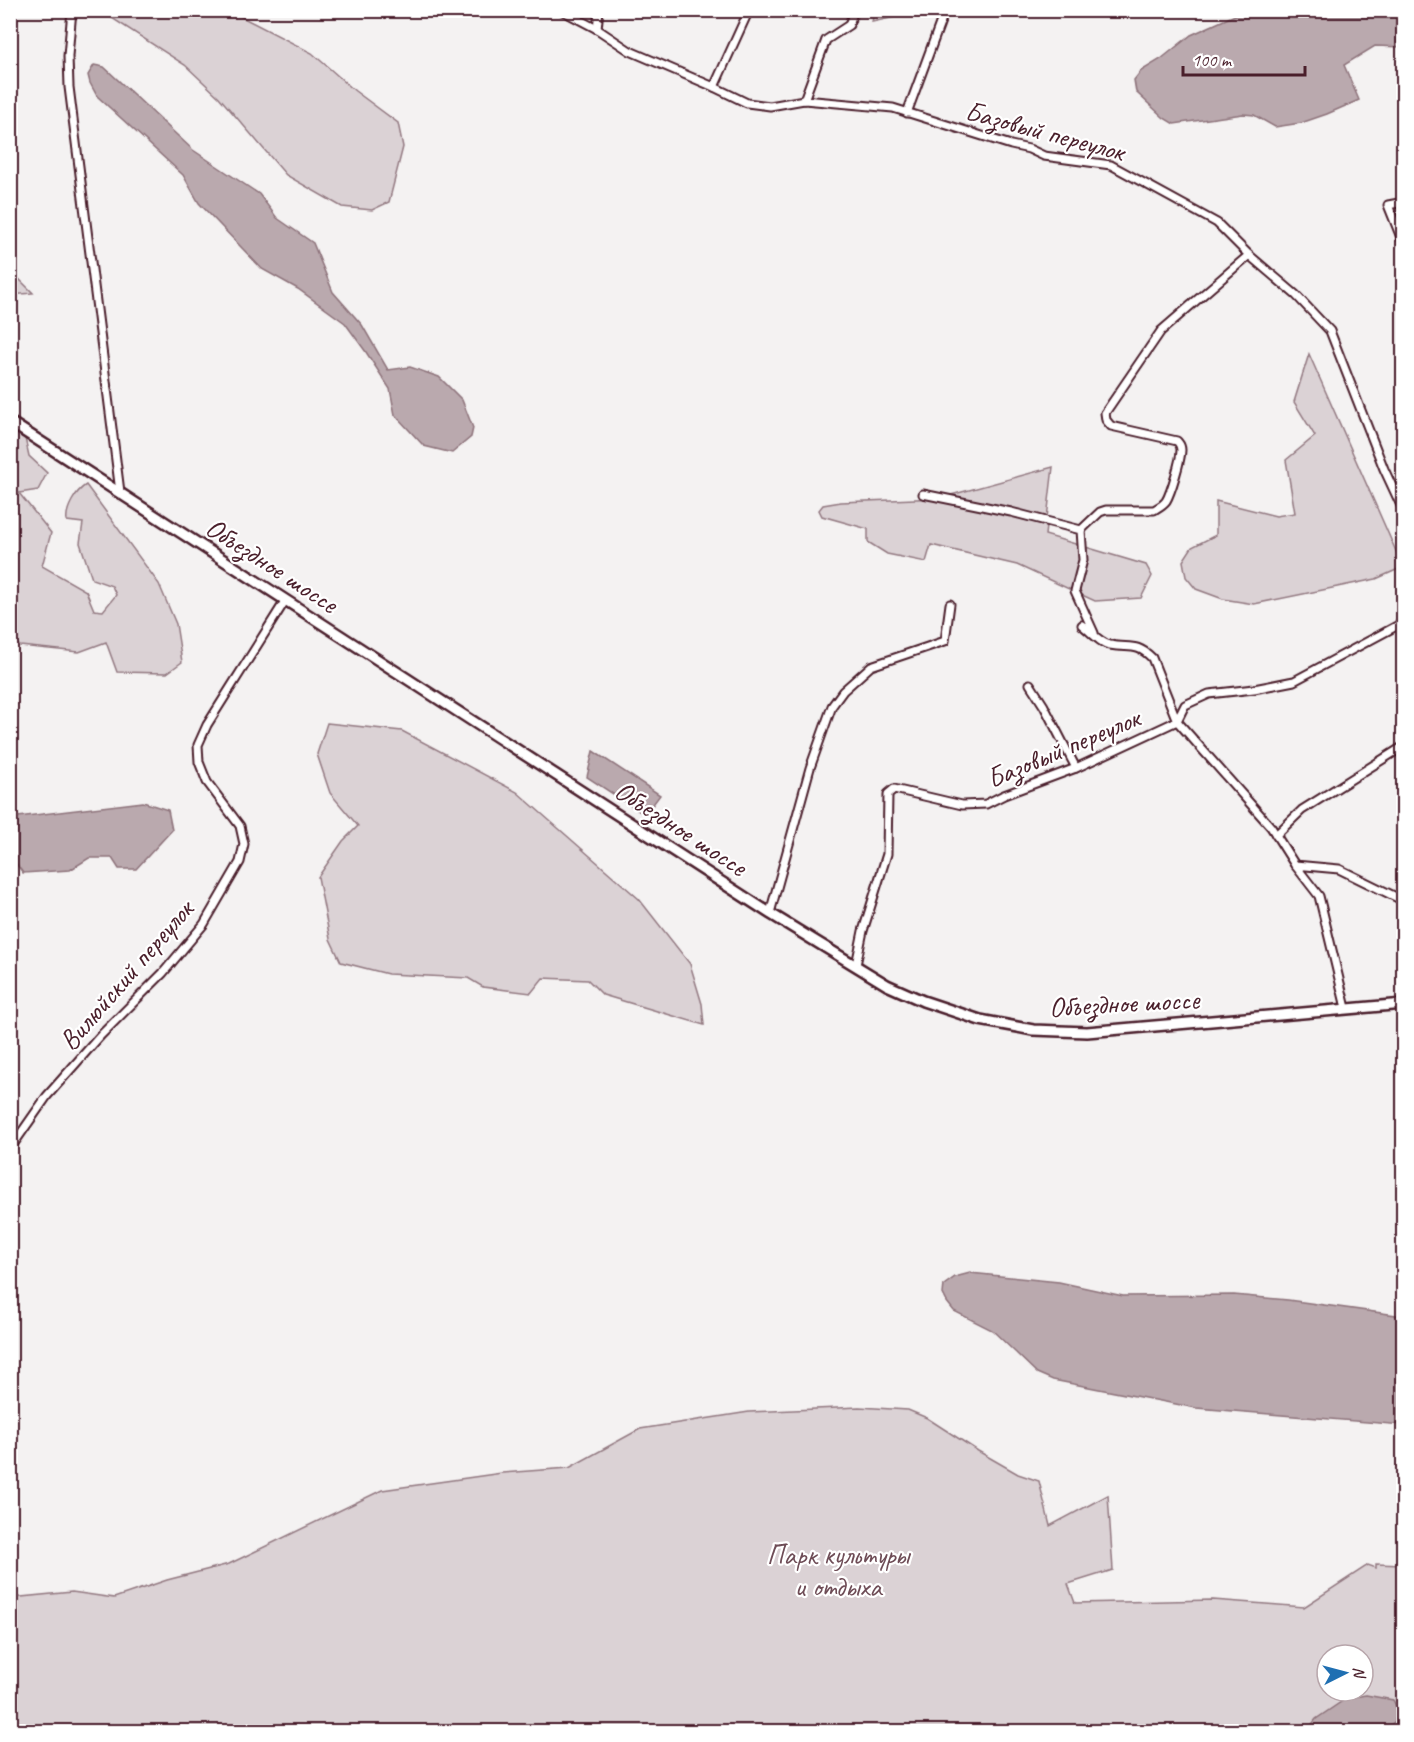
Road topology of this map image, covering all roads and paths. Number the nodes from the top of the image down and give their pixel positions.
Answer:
1 (72, 10) edge
2 (561, 10) edge
3 (599, 10) edge
4 (749, 10) edge
5 (854, 10) edge
6 (945, 10) edge
7 (597, 29) junction
8 (714, 87) junction
9 (804, 100) junction
10 (908, 113) junction
11 (1404, 202) edge
12 (1404, 245) edge
13 (1249, 255) junction
14 (10, 422) edge
15 (120, 492) junction
16 (923, 494) dead end
17 (1404, 512) edge
18 (1081, 530) junction
19 (285, 601) junction
20 (950, 604) dead end
21 (1404, 622) edge
22 (1082, 625) dead end
23 (1096, 636) junction
24 (1030, 684) dead end
25 (1177, 721) junction
26 (1404, 746) edge
27 (1076, 768) junction
28 (1276, 835) junction
29 (1295, 865) junction
30 (1404, 902) edge
31 (770, 913) junction
32 (856, 965) junction
33 (1404, 1004) edge
34 (1346, 1008) junction
35 (10, 1149) edge

1 - 15 street
2 - 7 street, Базовый переулок
3 - 7 street
4 - 8 street
5 - 9 street
6 - 10 street
7 - 8 street, Базовый переулок
8 - 9 street, Базовый переулок
9 - 10 street, Базовый переулок
10 - 13 street, Базовый переулок
11 - 12 street
13 - 17 street, Базовый переулок
13 - 18 street
14 - 15 main road, Объездное шоссе
15 - 19 main road, Объездное шоссе
16 - 18 street
18 - 23 street
19 - 31 main road, Объездное шоссе
19 - 35 street, Вилюйский переулок
20 - 31 street
21 - 25 street, Базовый переулок
22 - 23 street
23 - 25 street
24 - 27 street
25 - 27 street, Базовый переулок
25 - 28 street
26 - 28 street
27 - 32 street, Базовый переулок
28 - 29 street
29 - 30 street
29 - 34 street
31 - 32 main road, Объездное шоссе
32 - 34 main road, Объездное шоссе
33 - 34 main road, Объездное шоссе

